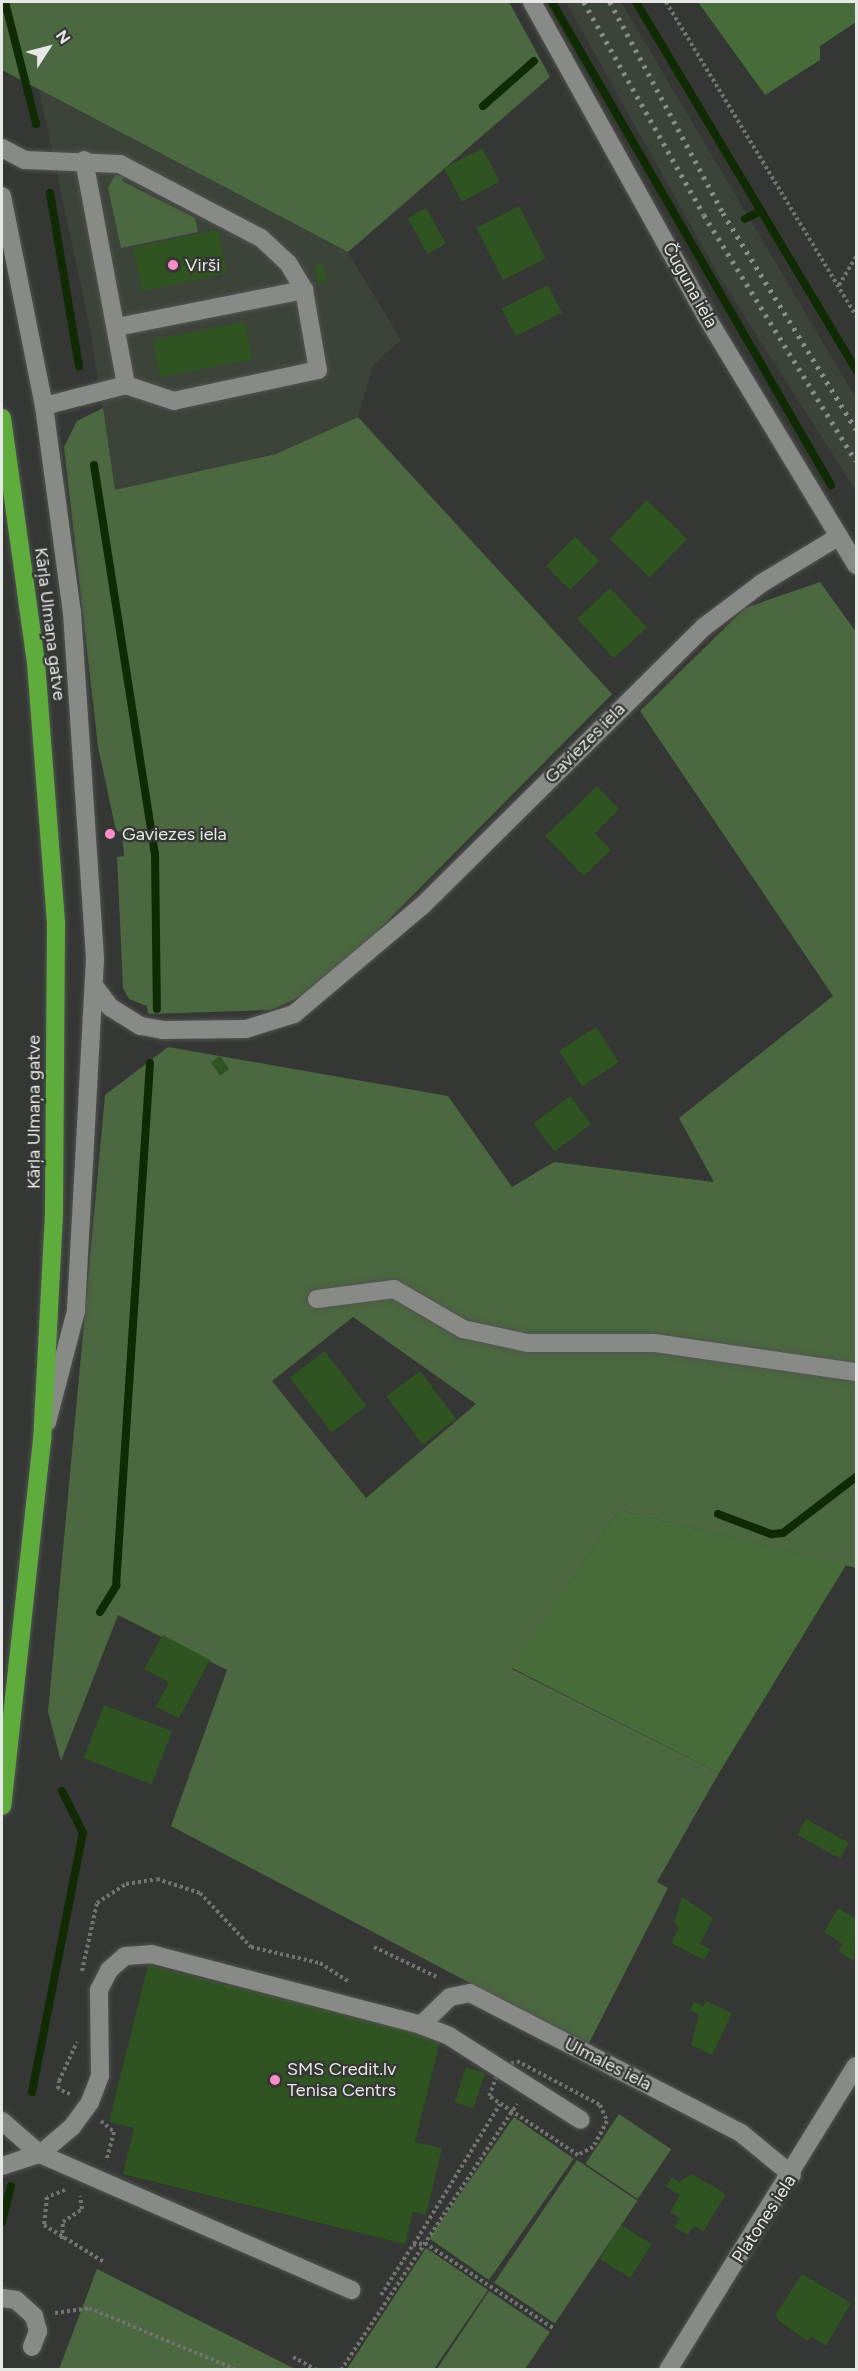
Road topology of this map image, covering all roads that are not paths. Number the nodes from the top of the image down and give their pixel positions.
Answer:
1 (531, 2) edge
2 (2, 148) edge
3 (84, 160) junction
4 (2, 196) edge
5 (304, 290) junction
6 (117, 327) junction
7 (126, 385) junction
8 (44, 406) junction
9 (2, 418) edge
10 (838, 537) junction
11 (856, 565) edge
12 (95, 987) junction
13 (317, 1299) dead end
14 (856, 1372) edge
15 (42, 1440) junction
16 (2, 1806) edge
17 (421, 2025) junction
18 (856, 2066) edge
19 (581, 2120) dead end
20 (2, 2121) edge
21 (40, 2154) junction
22 (2, 2166) edge
23 (792, 2175) junction
24 (352, 2290) dead end
25 (2, 2298) edge
26 (32, 2347) dead end
27 (668, 2370) edge

1 - 10 street, Čuguna iela
2 - 3 street
3 - 5 street
3 - 6 street
4 - 8 street
5 - 6 street
5 - 7 street
6 - 7 street
7 - 8 street
8 - 12 street
9 - 15 highway, Kārļa Ulmaņa gatve
10 - 11 street, Čuguna iela
10 - 12 street, Gaviezes iela
12 - 15 street
13 - 14 street
15 - 16 highway, Kārļa Ulmaņa gatve
17 - 19 street
17 - 21 street
17 - 23 street, Ulmales iela
18 - 23 street, Platones iela
20 - 21 street
21 - 22 street
21 - 24 street
23 - 27 street, Platones iela
25 - 26 street

